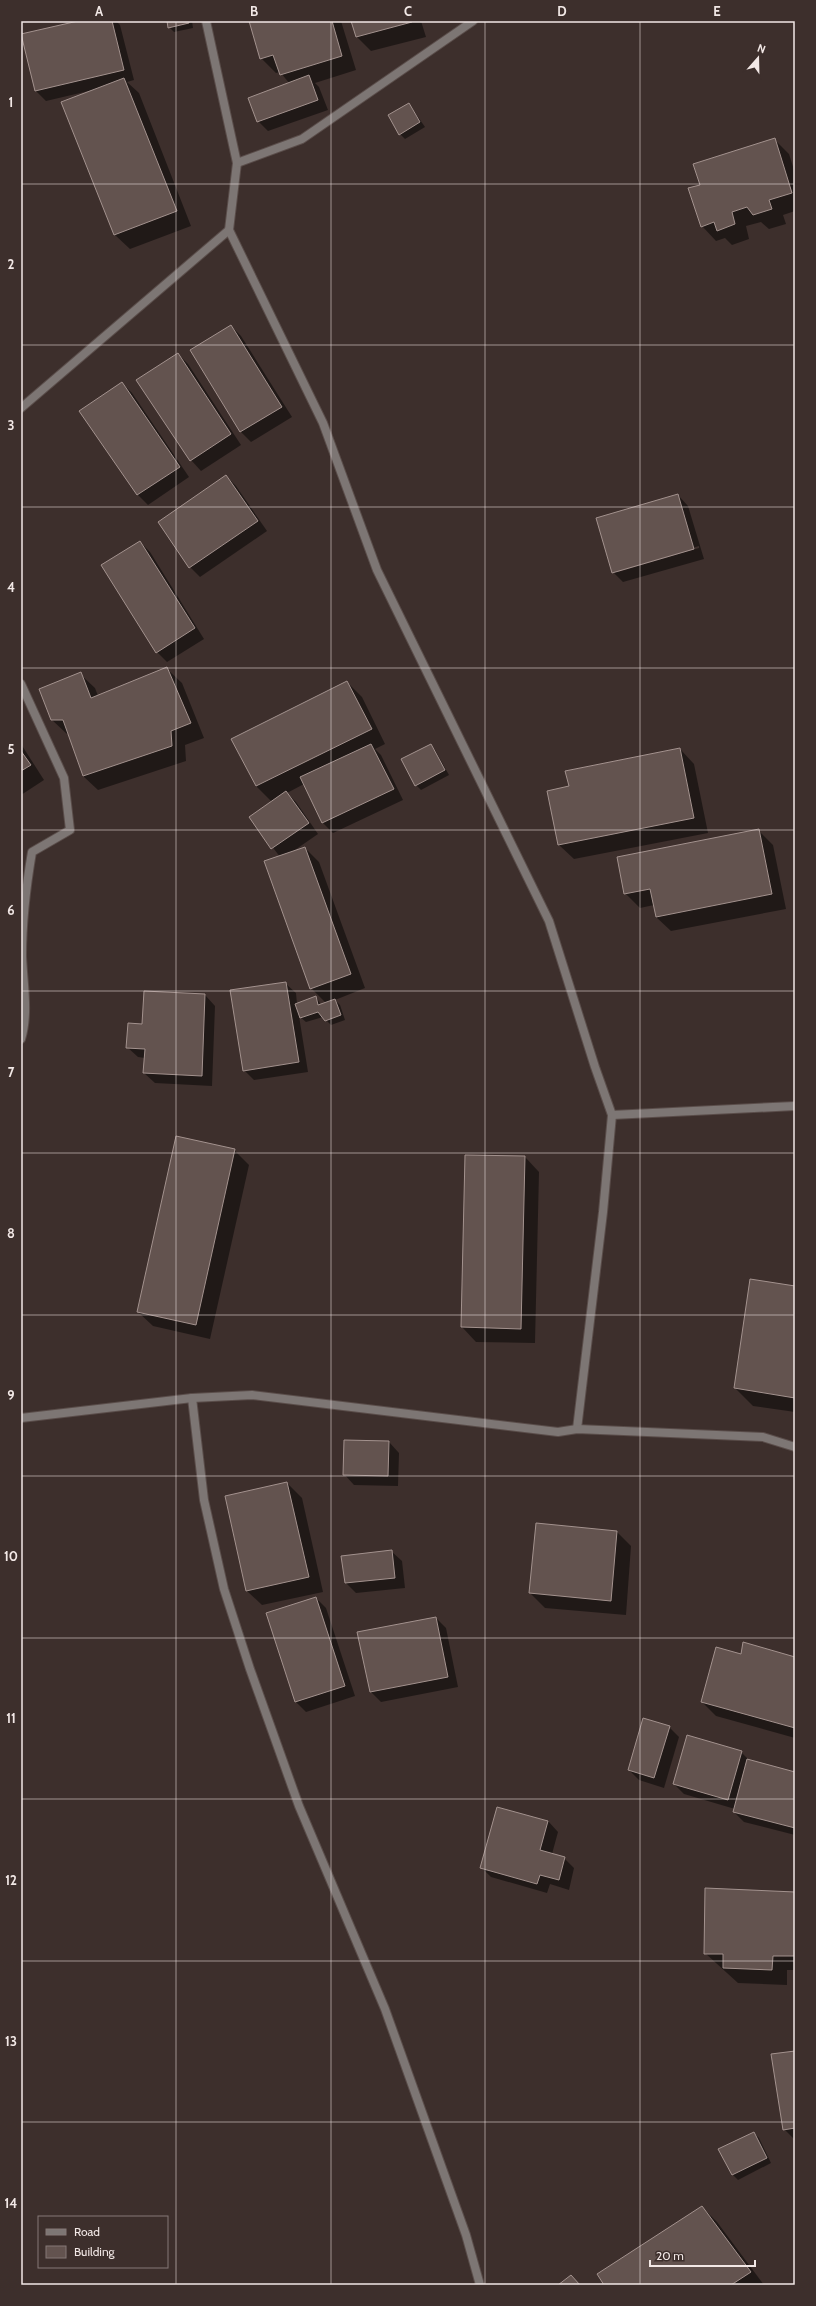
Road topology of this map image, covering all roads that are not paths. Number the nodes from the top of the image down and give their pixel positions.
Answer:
1 (206, 21) edge
2 (473, 21) edge
3 (238, 163) junction
4 (229, 230) junction
5 (21, 408) edge
6 (21, 684) edge
7 (21, 1039) edge
8 (795, 1106) edge
9 (612, 1115) junction
10 (192, 1398) junction
11 (21, 1418) edge
12 (577, 1429) junction
13 (795, 1447) edge
14 (480, 2285) edge

1 - 3 street
2 - 3 street
3 - 4 street
4 - 5 street
4 - 9 street
6 - 7 street
8 - 9 street
9 - 12 street
10 - 11 street
10 - 12 street
10 - 14 street
12 - 13 street

